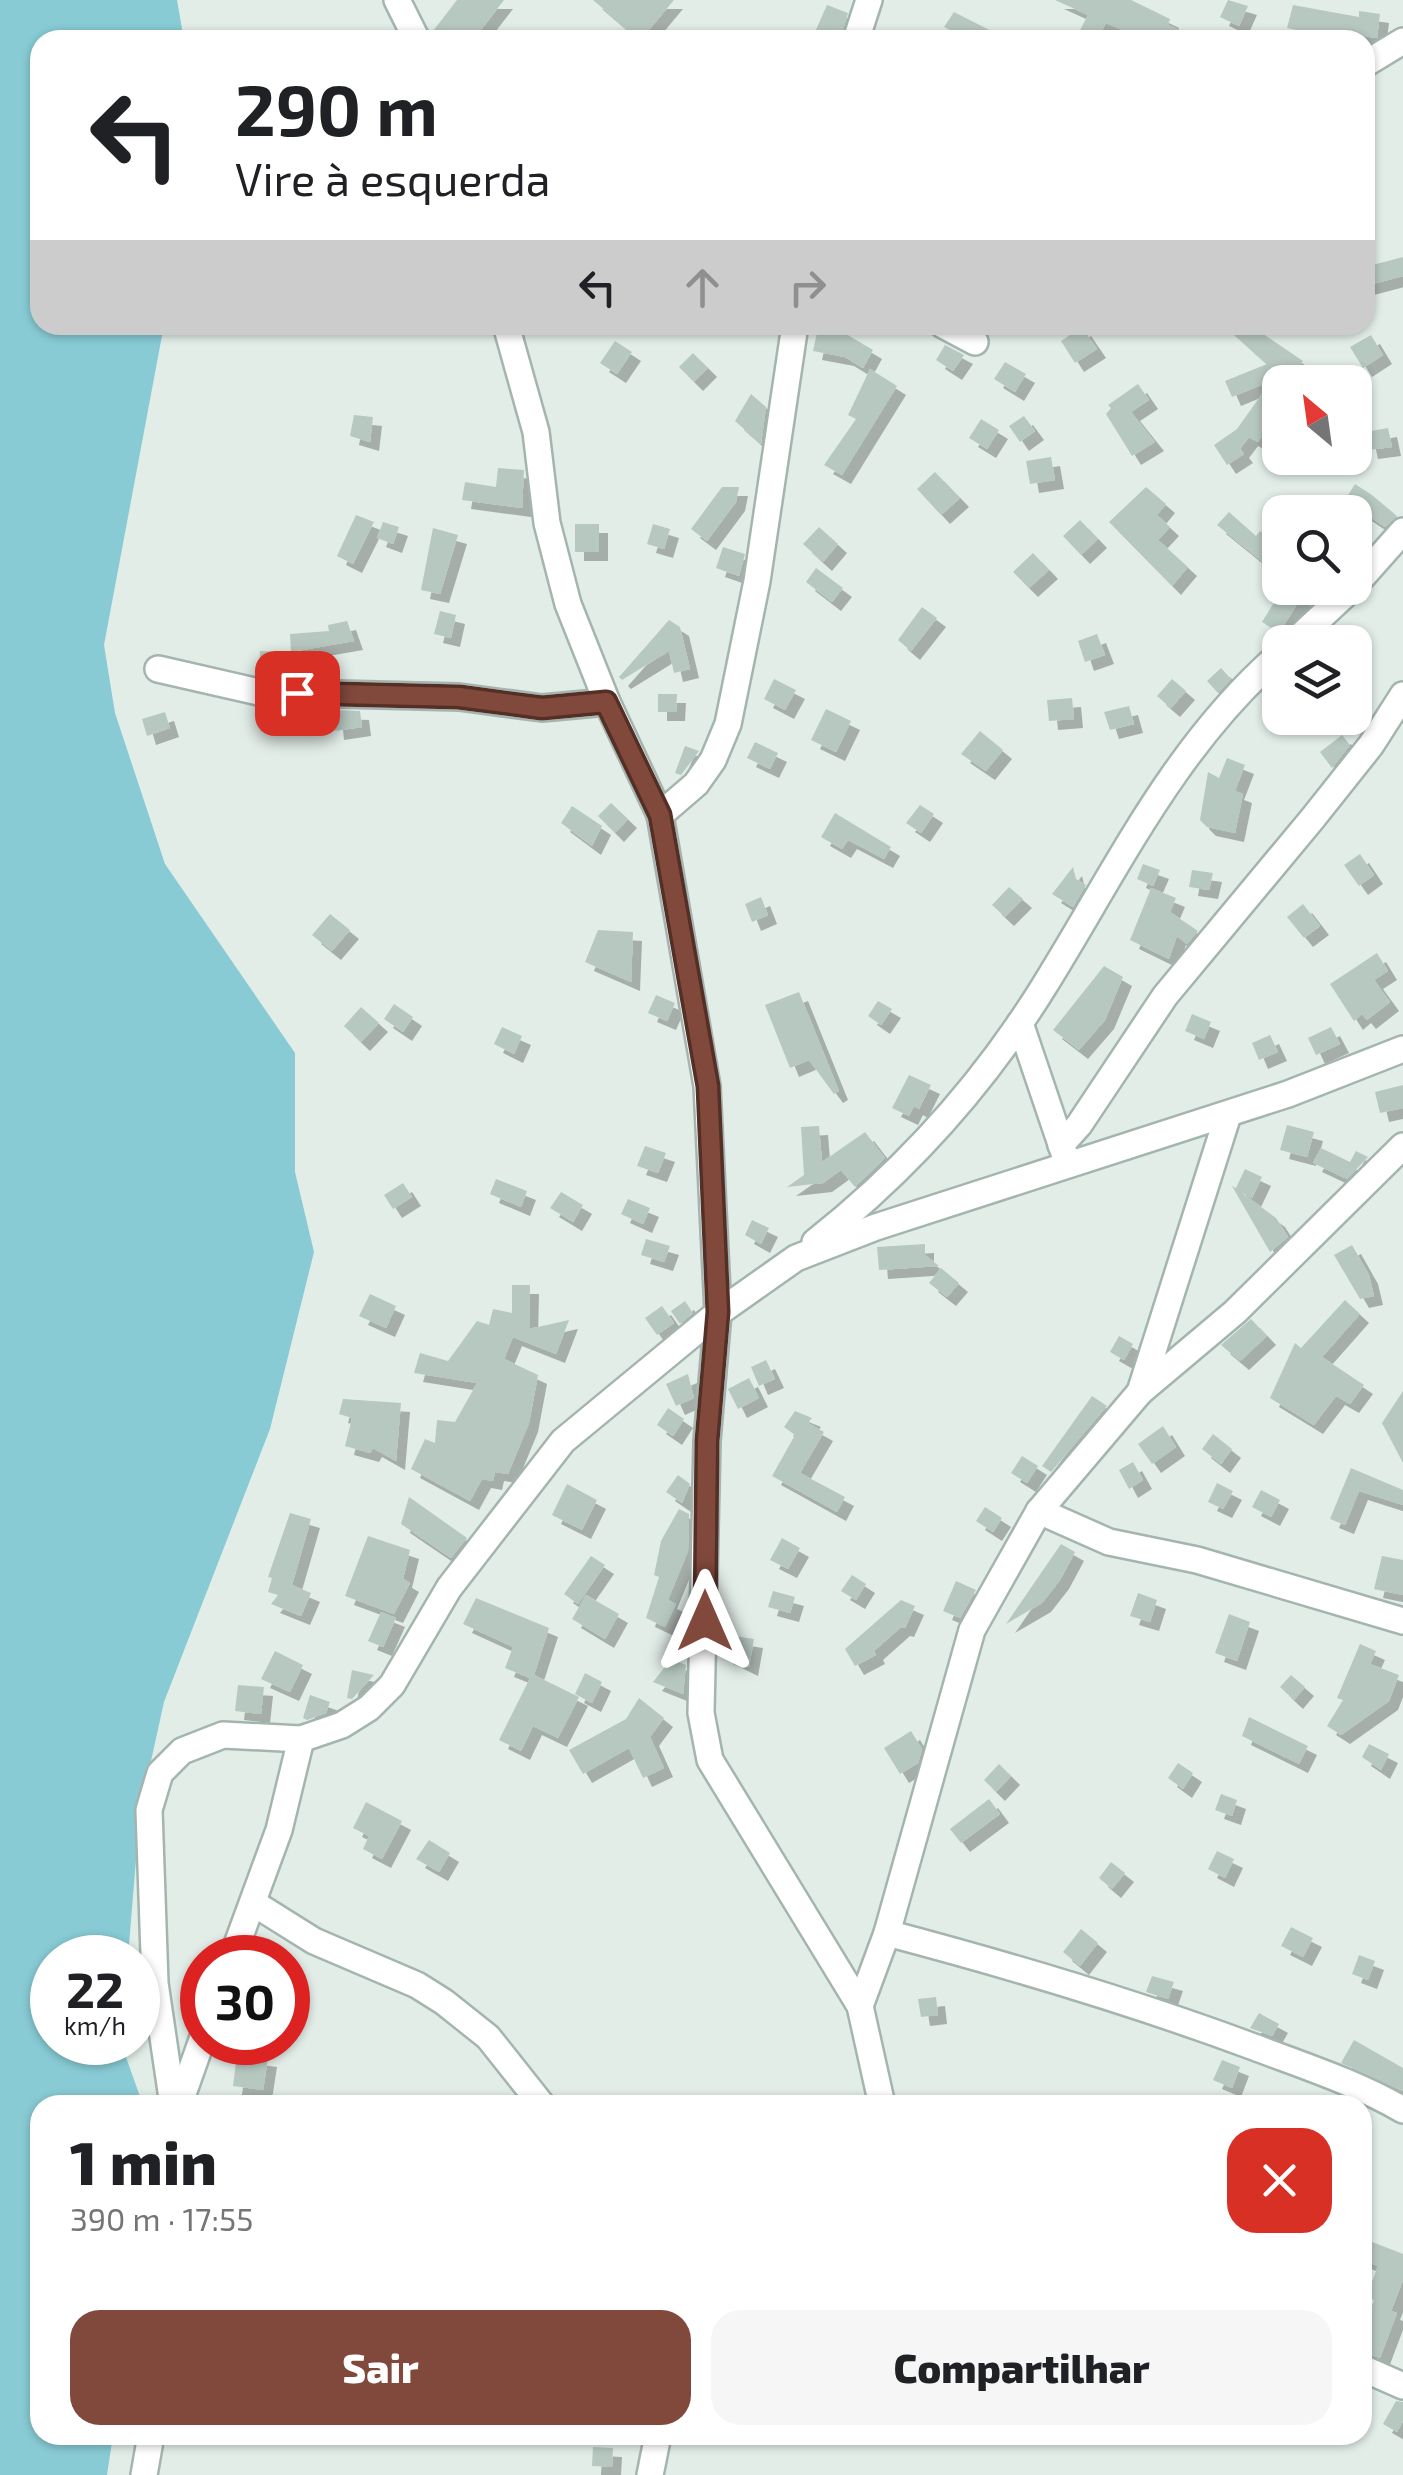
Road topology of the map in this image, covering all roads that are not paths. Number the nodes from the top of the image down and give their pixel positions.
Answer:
1 (397, 0) edge
2 (869, 0) edge
3 (412, 30) edge
4 (859, 30) edge
5 (1403, 41) edge
6 (1375, 58) edge
7 (509, 335) edge
8 (793, 335) edge
9 (962, 335) edge
10 (975, 342) dead end
11 (1403, 531) edge
12 (1372, 566) edge
13 (1334, 605) edge
14 (1312, 625) edge
15 (158, 669) dead end
16 (1262, 673) edge
17 (1403, 694) edge
18 (606, 702) junction
19 (660, 815) junction
20 (1020, 1023) junction
21 (1403, 1049) edge
22 (1228, 1115) junction
23 (1403, 1146) edge
24 (1065, 1156) junction
25 (796, 1258) junction
26 (718, 1312) junction
27 (1140, 1392) junction
28 (1039, 1510) junction
29 (1403, 1620) edge
30 (300, 1739) junction
31 (255, 1904) junction
32 (887, 1934) junction
33 (242, 1935) edge
34 (860, 2006) junction
35 (192, 2065) edge
36 (174, 2095) edge
37 (180, 2095) edge
38 (534, 2095) edge
39 (880, 2095) edge
40 (1369, 2095) edge
41 (1372, 2096) edge
42 (1403, 2110) edge
43 (1372, 2372) edge
44 (1403, 2386) edge
45 (148, 2445) edge
46 (656, 2445) edge
47 (144, 2475) edge
48 (650, 2475) edge

1 - 3 street
2 - 4 street
5 - 6 street
7 - 18 street
8 - 19 street
9 - 10 street
11 - 12 street
13 - 14 street
15 - 18 street
16 - 20 street
17 - 24 street
18 - 19 street
19 - 26 street
20 - 24 street
20 - 25 street
21 - 22 street
22 - 24 street
22 - 27 street
23 - 27 street
24 - 25 street
25 - 26 street
26 - 30 street
26 - 34 street
27 - 28 street
28 - 29 street
28 - 32 street
30 - 31 street
30 - 36 street
31 - 33 street
31 - 38 street
32 - 34 street
32 - 40 street
34 - 39 street
35 - 37 street
41 - 42 street
43 - 44 street
45 - 47 street
46 - 48 street

